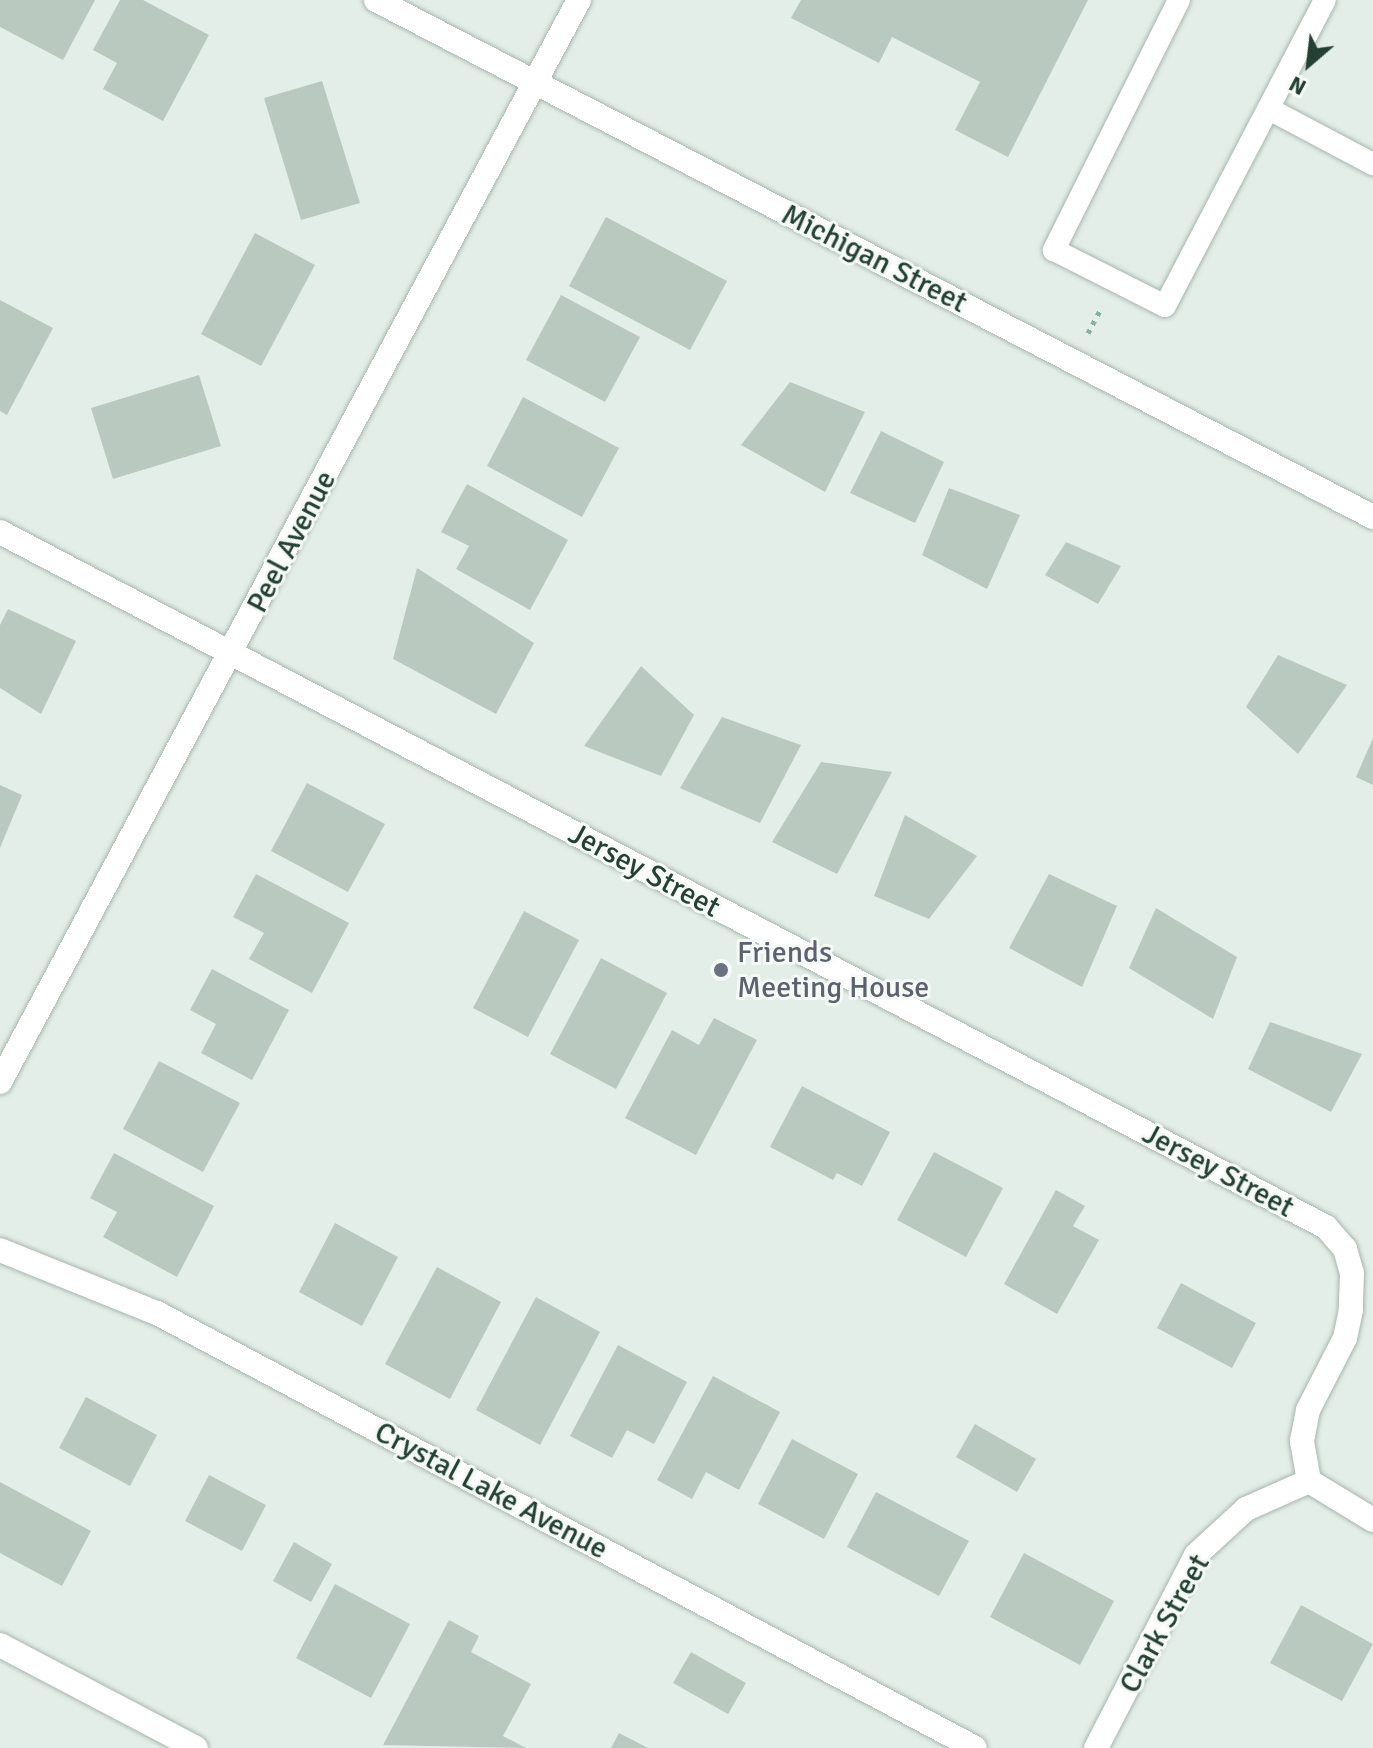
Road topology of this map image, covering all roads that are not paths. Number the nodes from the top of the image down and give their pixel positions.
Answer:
1 (376, 0) edge
2 (579, 0) edge
3 (1179, 0) edge
4 (1325, 0) edge
5 (536, 83) junction
6 (1269, 109) junction
7 (1373, 164) edge
8 (1373, 517) edge
9 (0, 532) edge
10 (232, 655) junction
11 (0, 1082) edge
12 (0, 1250) edge
13 (1309, 1481) junction
14 (1373, 1520) edge
15 (0, 1645) edge
16 (196, 1748) edge
17 (975, 1748) edge
18 (1096, 1748) edge

1 - 5 street, Michigan Street
2 - 5 street, Peel Avenue
3 - 6 lane
4 - 6 lane
5 - 8 street, Michigan Street
5 - 10 street, Peel Avenue
6 - 7 lane
9 - 10 street, Jersey Street
10 - 11 street, Peel Avenue
10 - 13 street, Jersey Street
12 - 17 street, Crystal Lake Avenue
13 - 14 street
13 - 18 street, Clark Street
15 - 16 street

